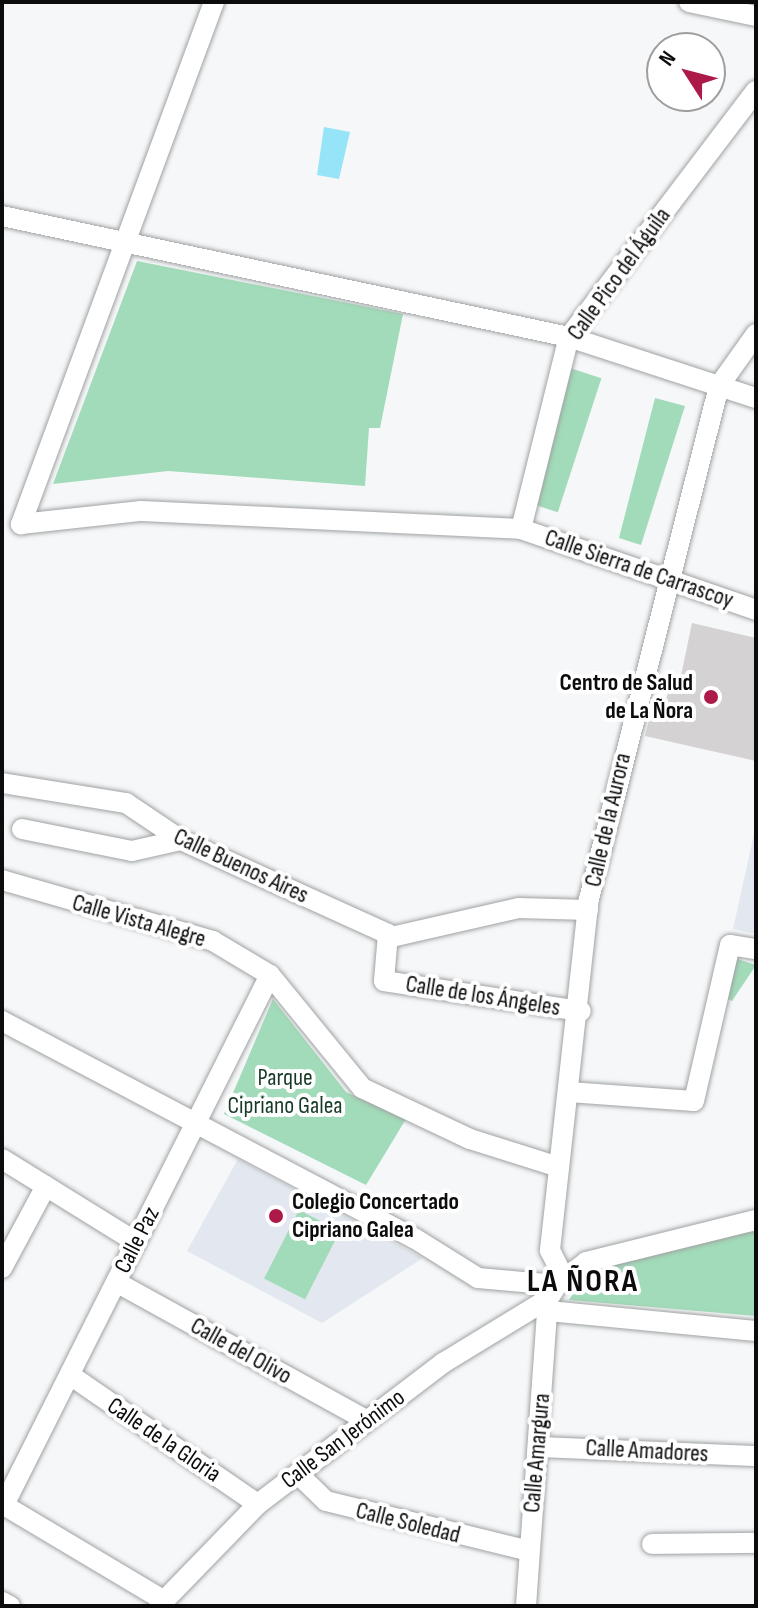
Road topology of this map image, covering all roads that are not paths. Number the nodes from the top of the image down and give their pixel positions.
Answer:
1 (214, 2) edge
2 (689, 2) edge
3 (756, 16) edge
4 (756, 91) edge
5 (2, 216) edge
6 (123, 241) junction
7 (756, 334) edge
8 (569, 337) junction
9 (719, 386) junction
10 (756, 398) edge
11 (521, 529) junction
12 (667, 575) junction
13 (756, 610) edge
14 (2, 783) edge
15 (22, 829) dead end
16 (181, 840) junction
17 (2, 880) edge
18 (588, 910) junction
19 (388, 936) junction
20 (756, 949) edge
21 (270, 975) junction
22 (581, 1011) junction
23 (2, 1021) edge
24 (569, 1092) junction
25 (197, 1123) junction
26 (2, 1159) edge
27 (559, 1167) junction
28 (46, 1186) junction
29 (756, 1220) edge
30 (136, 1242) junction
31 (2, 1268) edge
32 (116, 1282) junction
33 (554, 1293) junction
34 (756, 1331) edge
35 (70, 1375) junction
36 (366, 1420) junction
37 (538, 1447) junction
38 (756, 1456) edge
39 (298, 1474) junction
40 (258, 1504) junction
41 (3, 1505) edge
42 (756, 1543) edge
43 (652, 1544) dead end
44 (529, 1551) junction
45 (2, 1602) edge
46 (161, 1603) edge
47 (10, 1606) edge
48 (526, 1606) edge

1 - 6 street
2 - 3 street
4 - 8 street, Calle Pico del Águila
5 - 6 street
6 - 8 street
6 - 11 street, Calle Sierra de Carrascoy
7 - 9 street, Calle de la Aurora
8 - 9 street
8 - 11 street, Calle Pico del Águila
9 - 10 street
9 - 12 street, Calle de la Aurora
11 - 12 street, Calle Sierra de Carrascoy
12 - 13 street, Calle Sierra de Carrascoy
12 - 18 street, Calle de la Aurora
14 - 16 street, Calle Buenos Aires
15 - 16 street
16 - 19 street, Calle Buenos Aires
17 - 21 street, Calle Vista Alegre
18 - 19 street
18 - 22 street, Calle de la Aurora
19 - 22 street, Calle de los Ángeles
20 - 24 street
21 - 25 street, Calle Paz
21 - 27 street
22 - 24 street, Calle de la Aurora
23 - 25 street
24 - 27 street, Calle de la Aurora
25 - 30 street, Calle Paz
25 - 33 street
26 - 28 street
27 - 33 street, Calle de la Aurora
28 - 30 street
28 - 31 street
29 - 33 street, Calle San Jerónimo
30 - 32 street, Calle Paz
32 - 35 street, Calle Paz
32 - 36 street, Calle del Olivo
33 - 34 street
33 - 36 street, Calle San Jerónimo
33 - 37 street, Calle Amargura
35 - 40 street, Calle de la Gloria
35 - 41 street, Calle Paz
36 - 39 street, Calle San Jerónimo
37 - 38 street, Calle Amadores
37 - 44 street, Calle Amargura
39 - 40 street, Calle San Jerónimo
39 - 44 street, Calle Soledad
40 - 46 street, Calle San Jerónimo
41 - 46 street
42 - 43 street
44 - 48 street, Calle Amargura
45 - 47 street

